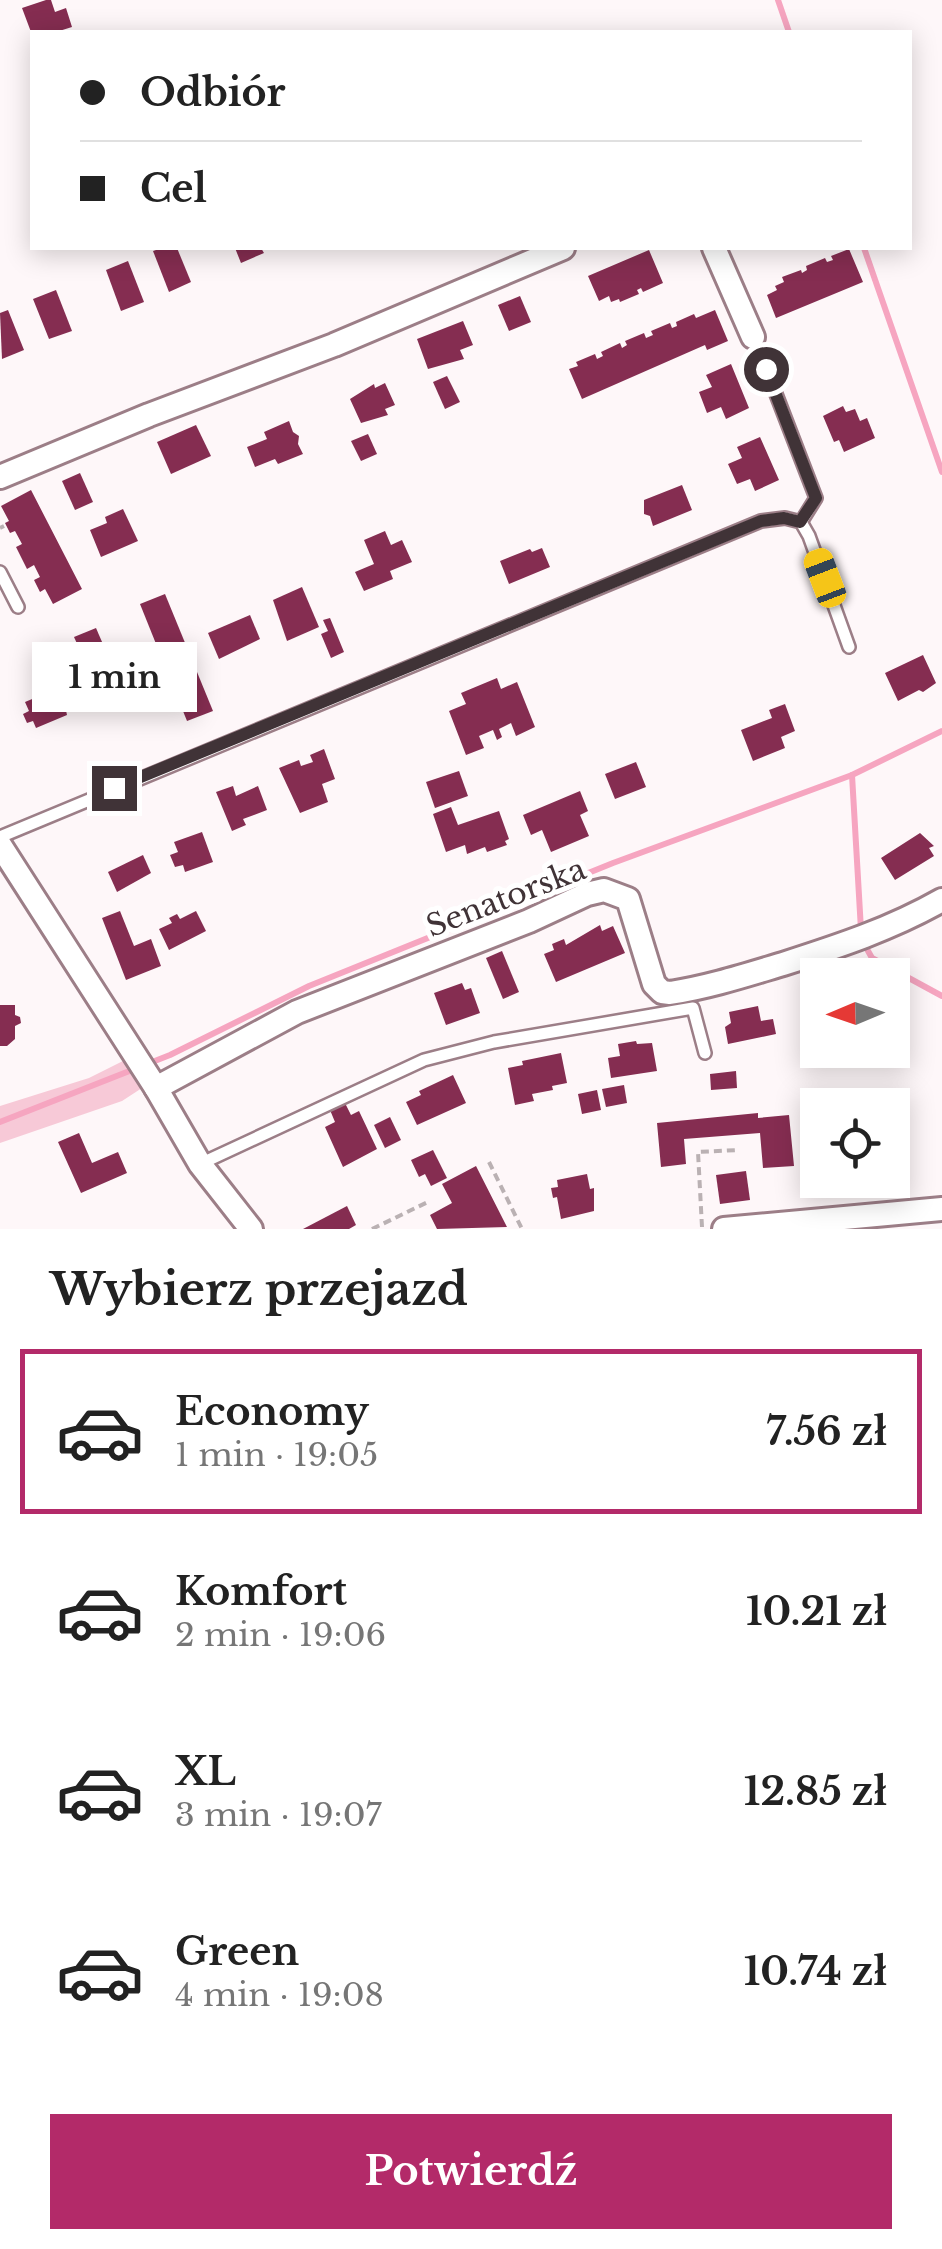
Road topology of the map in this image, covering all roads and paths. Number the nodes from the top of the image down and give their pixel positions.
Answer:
1 (558, 250) edge
2 (715, 250) edge
3 (753, 336) joint
4 (0, 477) edge
5 (800, 522) junction
6 (0, 572) edge
7 (18, 607) dead end
8 (849, 648) dead end
9 (0, 837) edge
10 (0, 845) edge
11 (942, 900) edge
12 (705, 1052) dead end
13 (156, 1088) junction
14 (738, 1150) dead end
15 (489, 1162) dead end
16 (200, 1164) junction
17 (430, 1201) dead end
18 (942, 1209) edge
19 (252, 1229) edge
20 (372, 1229) edge
21 (522, 1229) edge
22 (702, 1229) edge
23 (724, 1229) edge

1 - 4 street
2 - 3 street
3 - 5 lane
5 - 8 lane
5 - 9 lane
6 - 7 lane
10 - 13 street
11 - 13 street, Senatorska
12 - 16 lane
13 - 16 street
14 - 22 path
15 - 21 path
16 - 19 street
17 - 20 path
18 - 23 street

